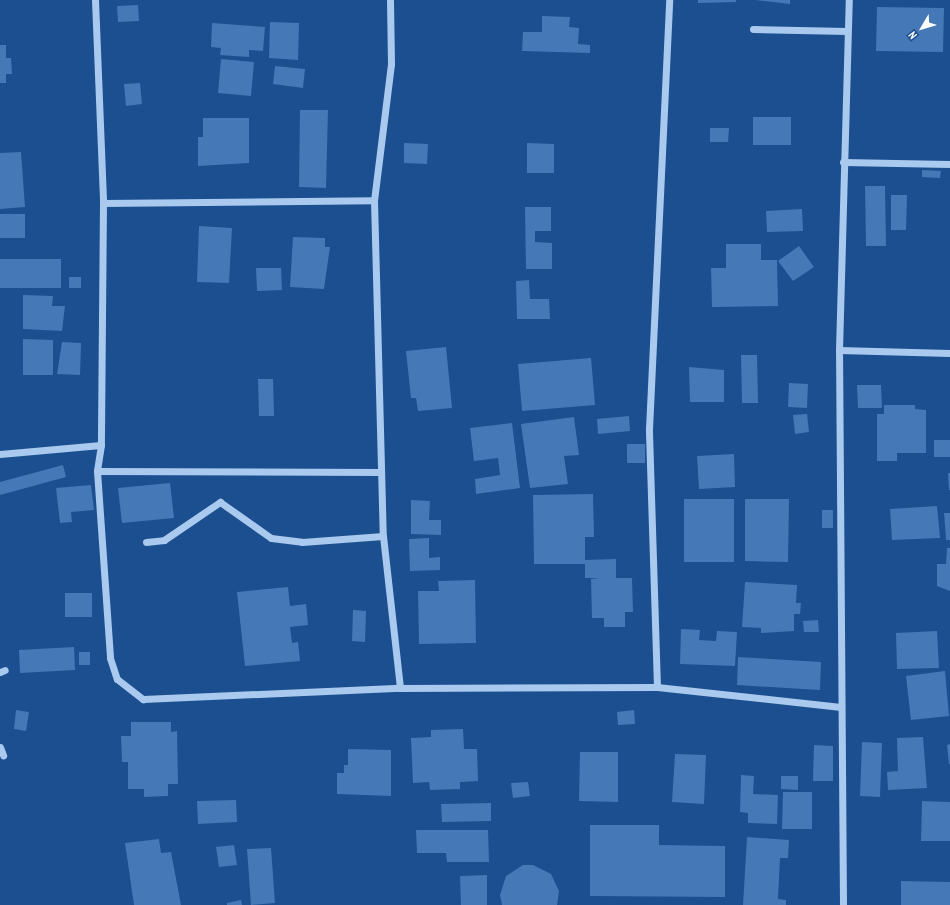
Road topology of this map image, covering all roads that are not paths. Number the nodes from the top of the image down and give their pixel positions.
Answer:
1 (95, 0) edge
2 (390, 0) edge
3 (669, 0) edge
4 (849, 0) edge
5 (753, 29) dead end
6 (847, 31) junction
7 (843, 162) junction
8 (950, 164) edge
9 (374, 200) junction
10 (103, 202) junction
11 (839, 350) junction
12 (950, 353) edge
13 (101, 445) junction
14 (0, 454) edge
15 (96, 471) junction
16 (380, 472) junction
17 (383, 536) junction
18 (146, 542) dead end
19 (400, 688) junction
20 (657, 688) junction
21 (841, 707) junction
22 (0, 747) edge
23 (3, 755) dead end
24 (843, 905) edge

1 - 10 street
2 - 9 street
3 - 20 street
4 - 6 street
5 - 6 street
6 - 7 street
7 - 8 street
7 - 11 street
9 - 10 street
9 - 16 street
10 - 13 street
11 - 12 street
11 - 21 street
13 - 14 street
13 - 15 street
15 - 16 street
15 - 19 street
16 - 17 street
17 - 18 street
17 - 19 street
19 - 20 street
20 - 21 street
21 - 24 street
22 - 23 street

